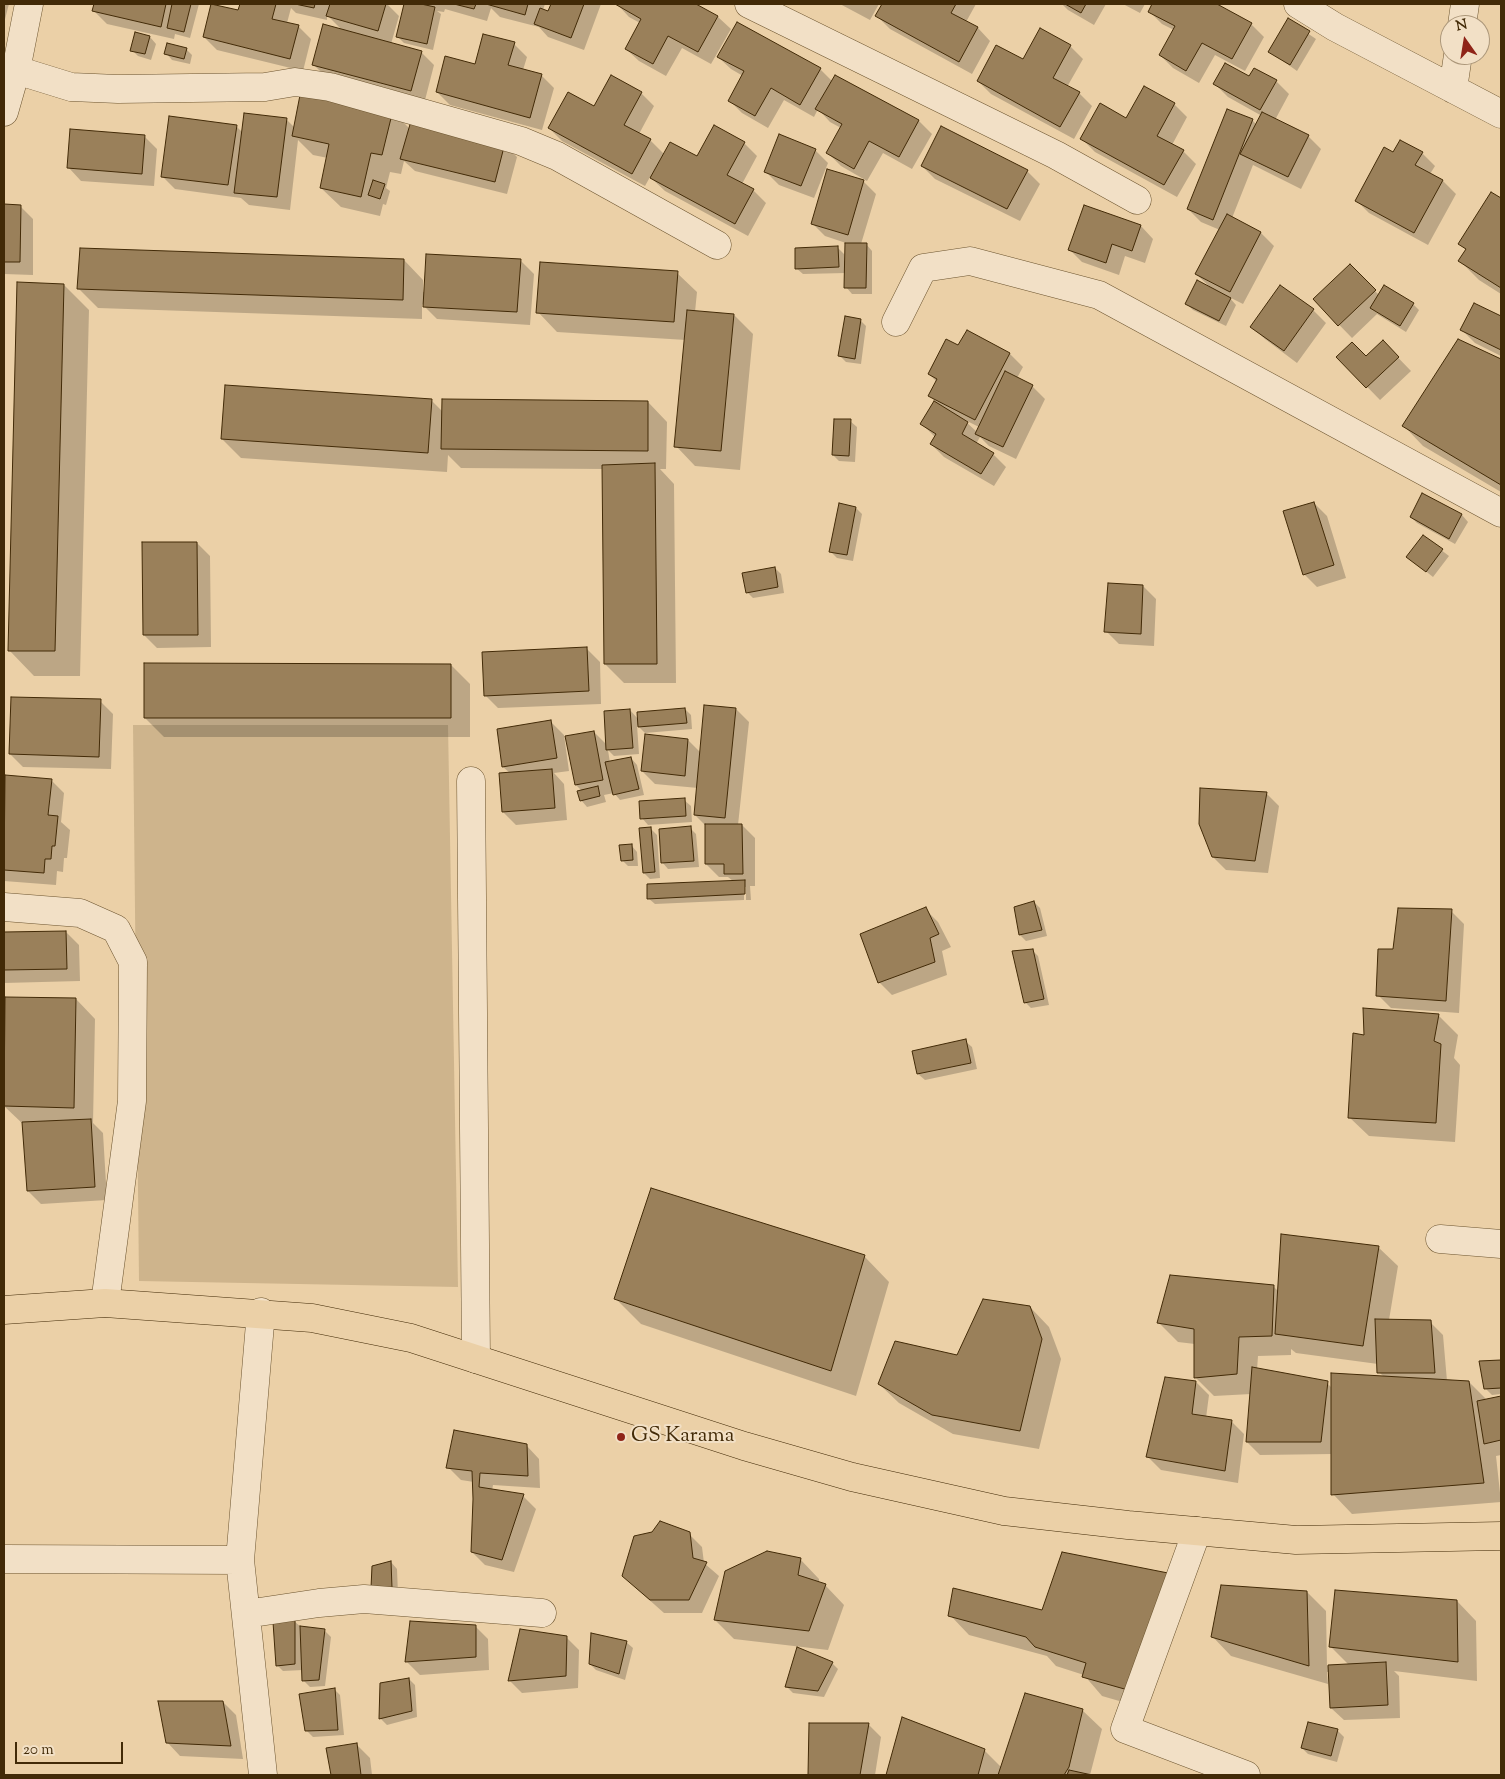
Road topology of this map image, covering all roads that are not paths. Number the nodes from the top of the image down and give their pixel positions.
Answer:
1 (29, 4) edge
2 (749, 4) edge
3 (1298, 4) edge
4 (1457, 65) edge
5 (16, 70) junction
6 (1453, 89) junction
7 (4, 112) edge
8 (1501, 114) edge
9 (1137, 200) dead end
10 (717, 245) dead end
11 (896, 322) dead end
12 (1501, 513) edge
13 (471, 781) dead end
14 (4, 907) edge
15 (1440, 1239) dead end
16 (1501, 1244) edge
17 (105, 1302) junction
18 (4, 1310) edge
19 (261, 1312) junction
20 (476, 1359) junction
21 (1197, 1531) junction
22 (1501, 1536) edge
23 (4, 1559) edge
24 (240, 1560) junction
25 (542, 1613) dead end
26 (246, 1614) junction
27 (263, 1775) edge
28 (1246, 1775) edge

1 - 5 street
2 - 9 street
3 - 6 street
4 - 6 street
5 - 7 street
5 - 10 street
6 - 8 street
11 - 12 street
13 - 20 street
14 - 17 street
15 - 16 street
17 - 18 main road
17 - 19 main road
19 - 20 main road
19 - 24 street
20 - 21 main road
21 - 22 main road
21 - 28 street
23 - 24 street
24 - 26 street
25 - 26 street
26 - 27 street

